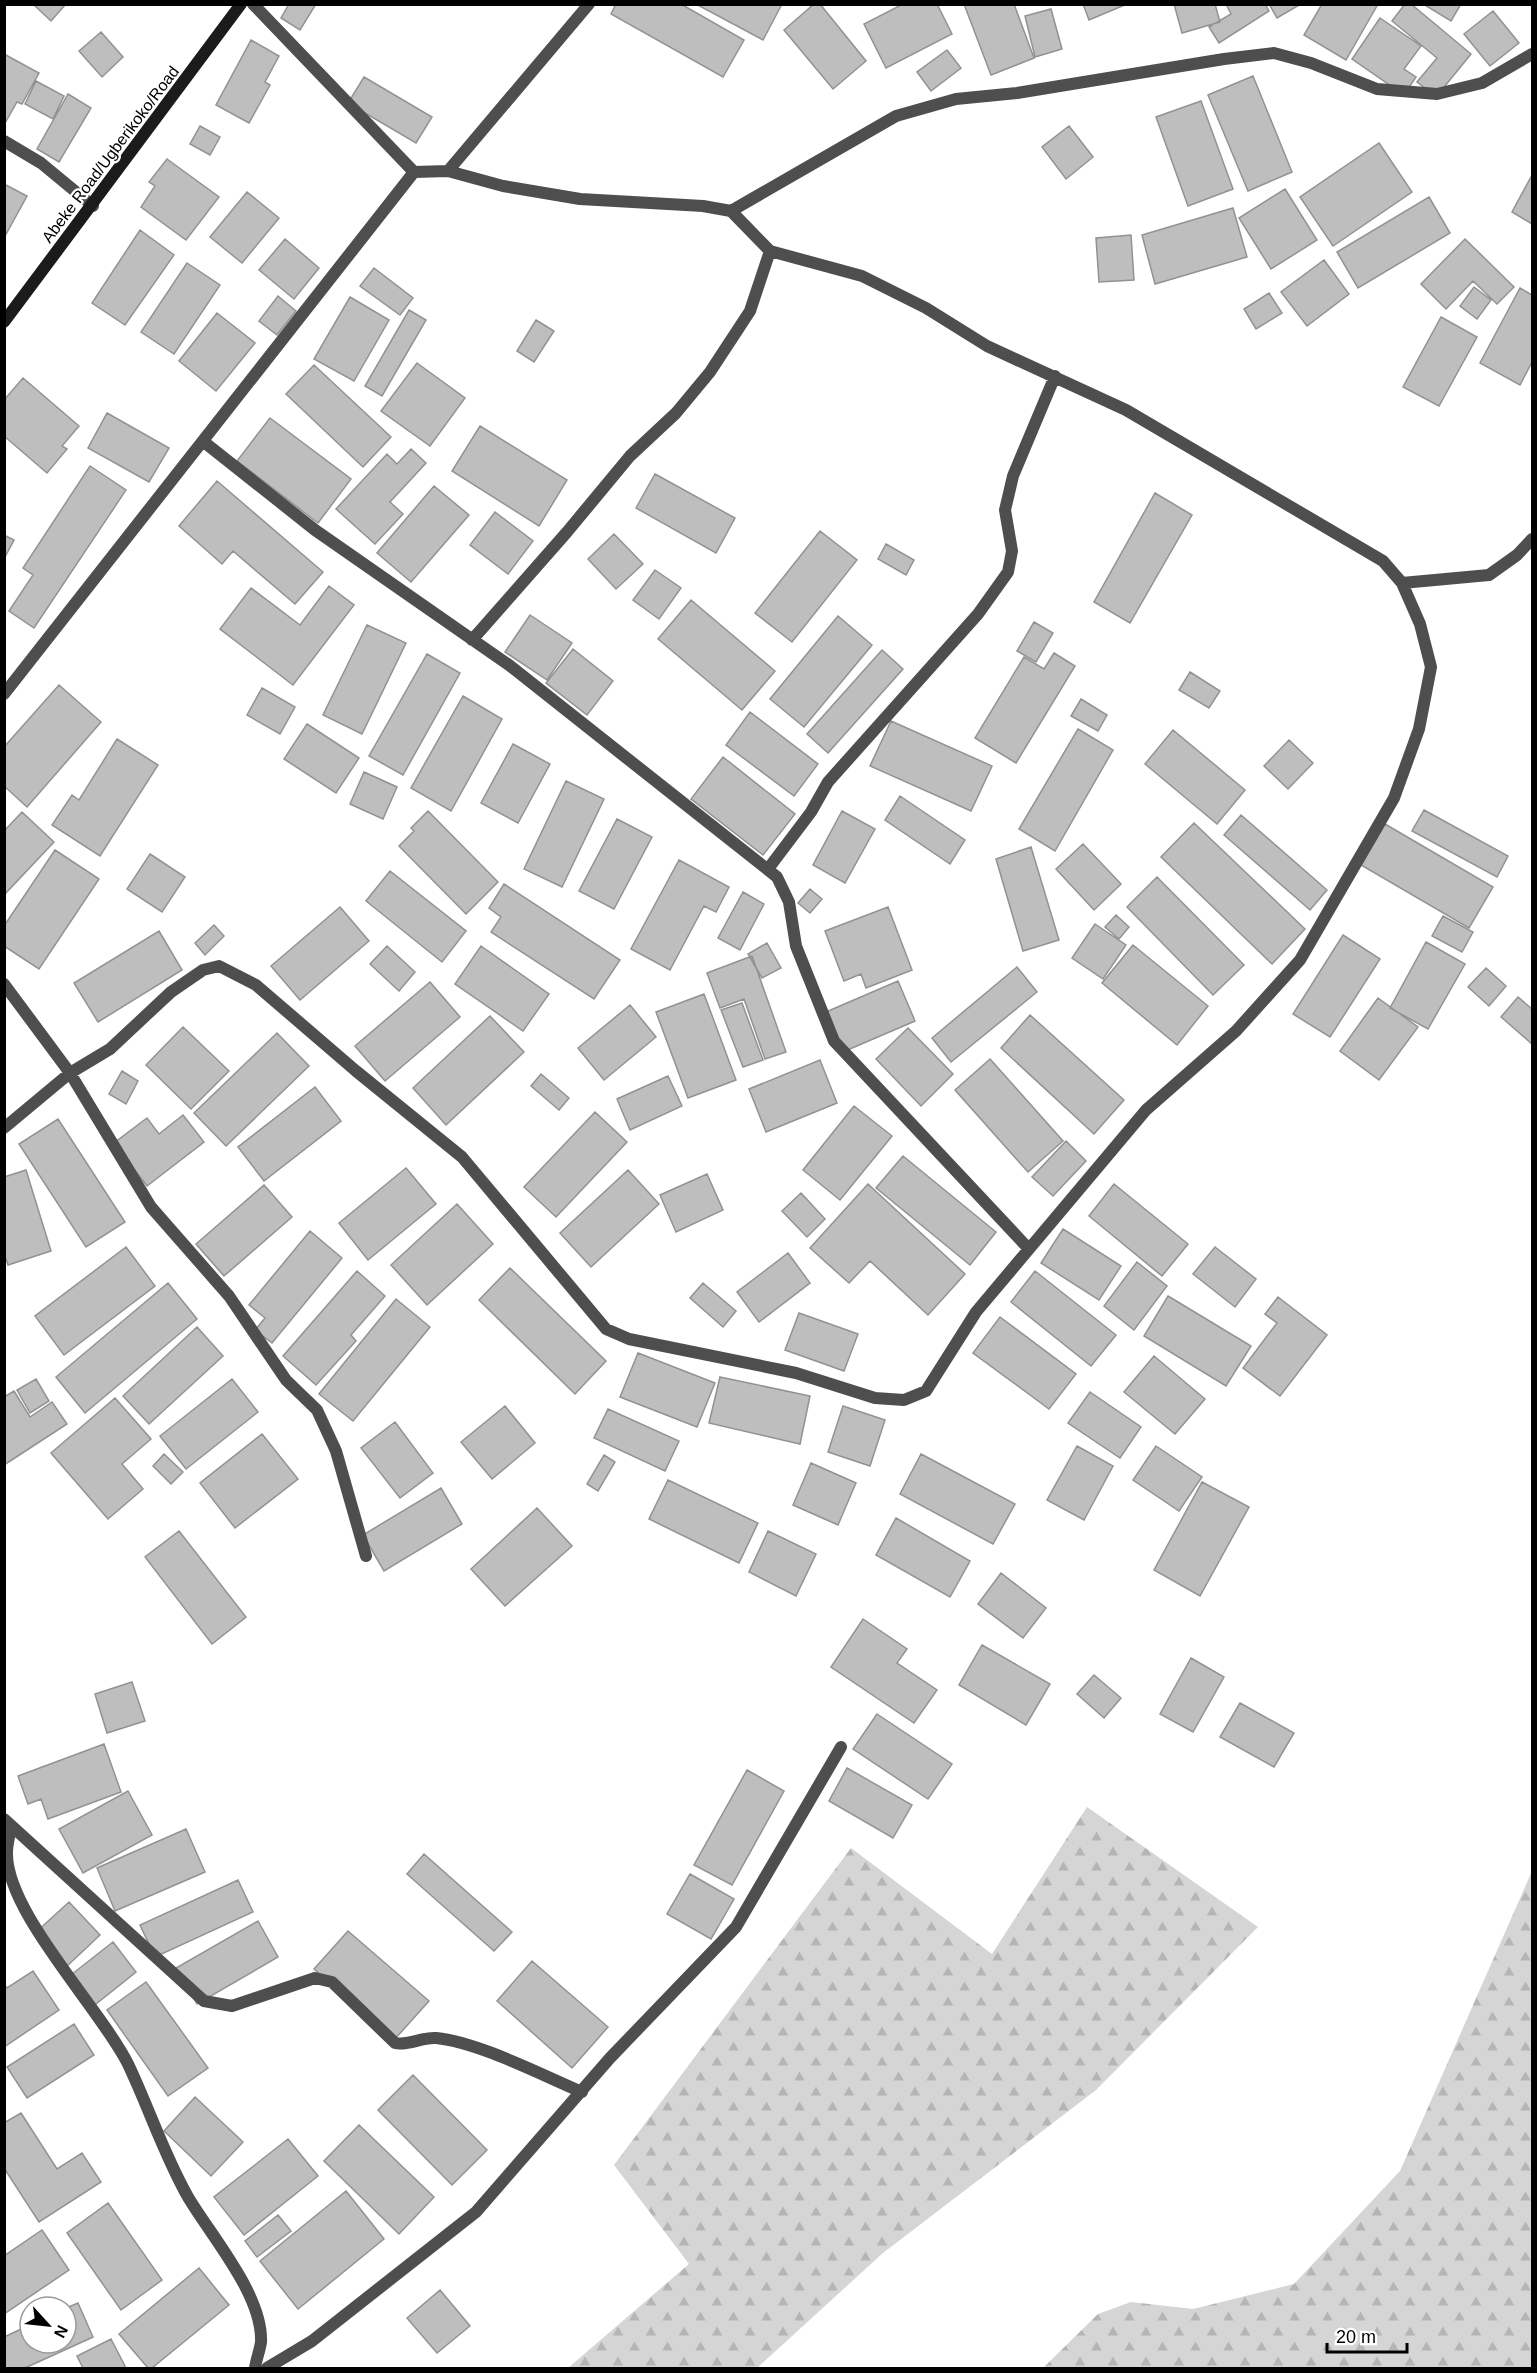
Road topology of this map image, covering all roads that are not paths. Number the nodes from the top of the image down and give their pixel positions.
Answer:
1 (242, 4) edge
2 (253, 4) edge
3 (589, 4) edge
4 (1533, 54) edge
5 (4, 141) edge
6 (448, 171) junction
7 (414, 172) junction
8 (93, 206) junction
9 (732, 212) junction
10 (770, 250) junction
11 (4, 322) edge
12 (1055, 376) junction
13 (204, 442) junction
14 (1533, 539) edge
15 (1402, 583) junction
16 (472, 640) junction
17 (4, 694) edge
18 (768, 869) junction
19 (4, 984) edge
20 (70, 1073) junction
21 (4, 1128) edge
22 (1028, 1248) junction
23 (366, 1556) dead end
24 (841, 1747) dead end
25 (8, 1822) edge
26 (582, 2092) junction
27 (255, 2368) edge
28 (267, 2368) edge

1 - 8 street, Abeke Road/Ugberikoko/Road
2 - 7 street
3 - 6 street
4 - 9 street
5 - 8 street
6 - 7 street
6 - 9 street
7 - 13 street
8 - 11 street, Abeke Road/Ugberikoko/Road
9 - 10 street
10 - 12 street
10 - 16 street
12 - 15 street
12 - 18 street
13 - 16 street
13 - 17 street
14 - 15 street
15 - 22 street
16 - 18 street
18 - 22 street
19 - 20 street
20 - 21 street
20 - 22 street
20 - 23 street
24 - 26 street
25 - 26 street
25 - 27 street
26 - 28 street

